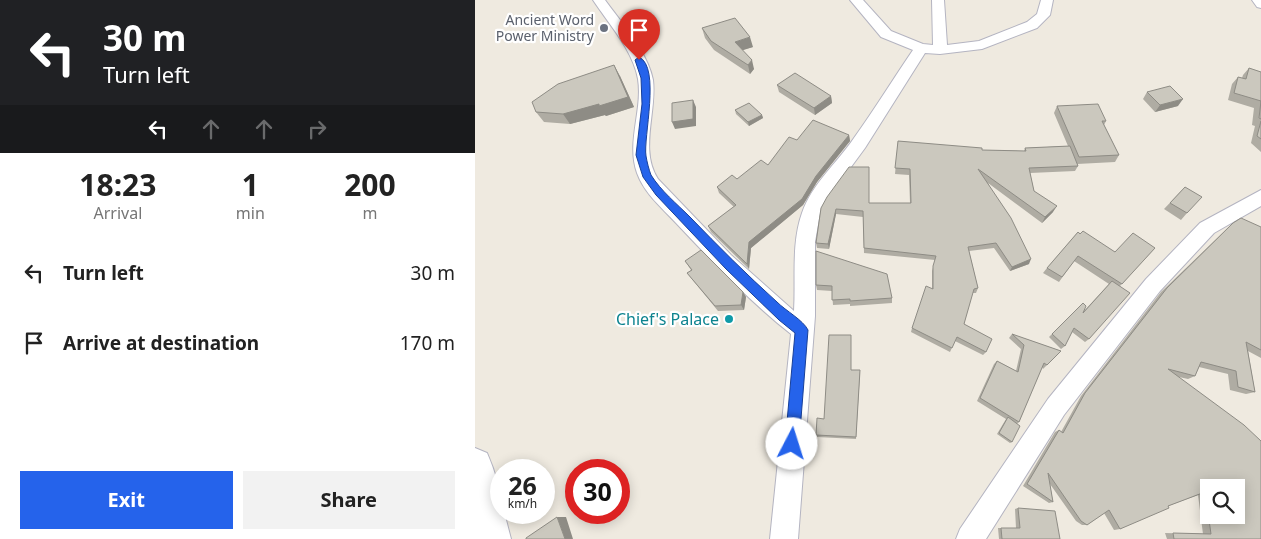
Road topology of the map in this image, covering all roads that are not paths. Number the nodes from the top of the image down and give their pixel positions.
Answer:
1 (599, 0) edge
2 (856, 0) edge
3 (938, 0) edge
4 (1047, 0) edge
5 (1258, 0) edge
6 (1261, 4) edge
7 (921, 48) junction
8 (940, 50) junction
9 (1261, 197) edge
10 (802, 330) junction
11 (475, 465) edge
12 (492, 539) edge
13 (784, 539) edge
14 (970, 539) edge

1 - 10 street
2 - 7 street
3 - 8 street
4 - 8 street
5 - 6 street
7 - 8 street
7 - 10 street
9 - 14 street
10 - 13 street
11 - 12 street

